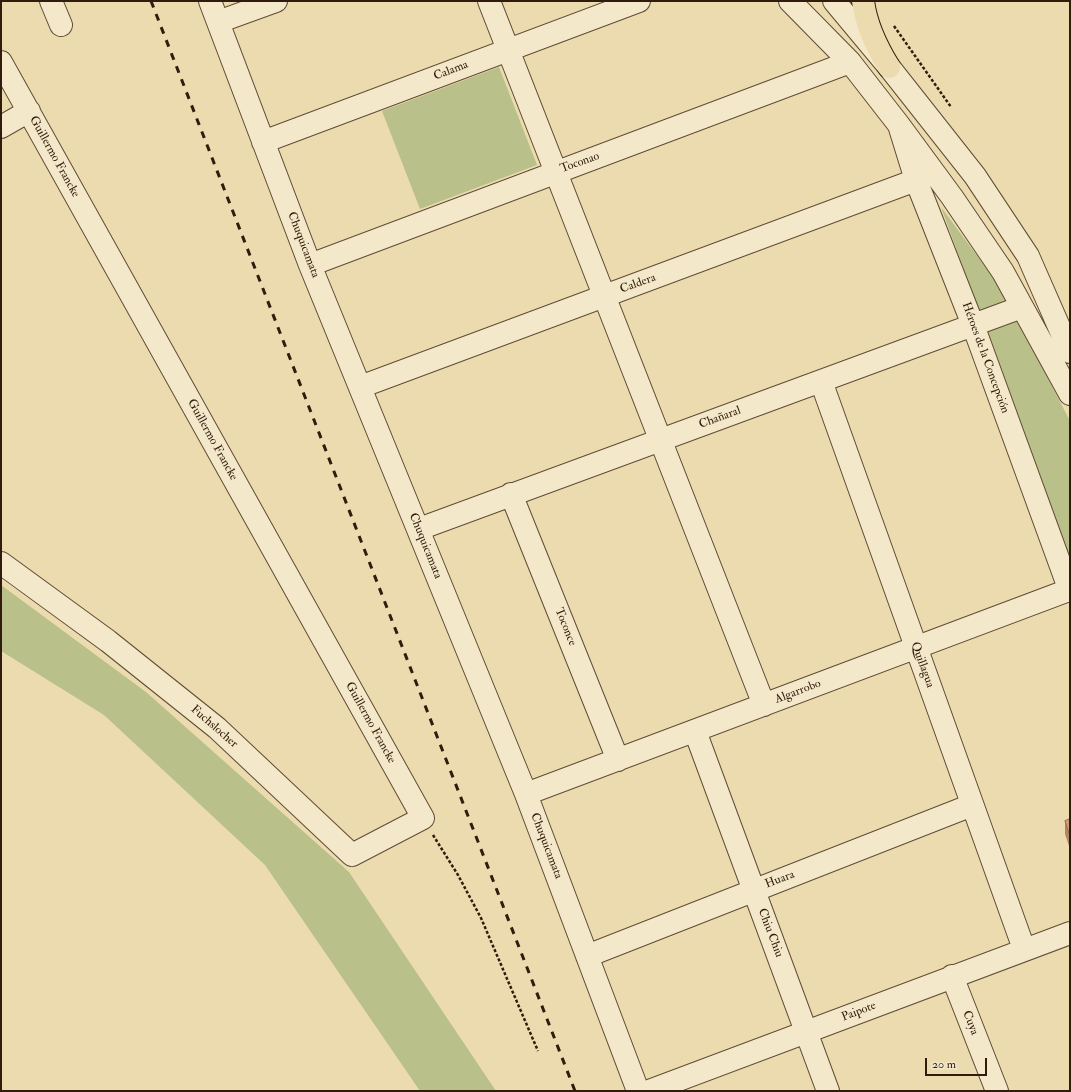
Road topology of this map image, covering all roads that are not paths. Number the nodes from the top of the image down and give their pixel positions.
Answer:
1 (50, 1) edge
2 (210, 1) edge
3 (276, 1) edge
4 (489, 1) edge
5 (639, 1) edge
6 (790, 1) edge
7 (834, 1) edge
8 (863, 1) edge
9 (218, 22) junction
10 (62, 25) dead end
11 (508, 50) junction
12 (1, 62) edge
13 (850, 62) junction
14 (889, 67) junction
15 (29, 111) junction
16 (899, 124) junction
17 (1, 127) edge
18 (263, 142) junction
19 (556, 172) junction
20 (916, 180) junction
21 (310, 265) junction
22 (605, 296) junction
23 (1022, 307) junction
24 (974, 325) junction
25 (1070, 352) edge
26 (821, 381) junction
27 (360, 387) junction
28 (1070, 394) edge
29 (661, 440) junction
30 (511, 494) junction
31 (418, 529) junction
32 (1, 563) edge
33 (1070, 591) edge
34 (915, 648) junction
35 (764, 705) junction
36 (695, 731) junction
37 (618, 760) junction
38 (526, 794) junction
39 (972, 805) junction
40 (422, 818) joint
41 (754, 890) junction
42 (1070, 933) edge
43 (1024, 949) junction
44 (587, 956) junction
45 (952, 976) junction
46 (807, 1031) junction
47 (638, 1091) edge
48 (648, 1091) edge
49 (828, 1091) edge
50 (997, 1091) edge

1 - 10 street
2 - 9 street, Chuquicamata
3 - 9 street
4 - 11 street
5 - 11 street, Calama
6 - 13 street, Héroes de la Concepción
7 - 14 street
8 - 14 main road
9 - 18 street, Chuquicamata
11 - 18 street, Calama
11 - 19 street
12 - 15 street, Guillermo Francke
13 - 16 street, Héroes de la Concepción
13 - 19 street, Toconao
14 - 25 street
15 - 17 street
15 - 40 street, Guillermo Francke
16 - 20 street, Héroes de la Concepción
16 - 23 street, Héroes de la Concepción
18 - 21 street, Chuquicamata
19 - 21 street, Toconao
19 - 22 street
20 - 22 street, Caldera
20 - 24 street, Héroes de la Concepción
21 - 27 street, Chuquicamata
22 - 27 street, Caldera
22 - 29 street
23 - 24 street, Chañaral
23 - 28 street, Héroes de la Concepción
24 - 26 street, Chañaral
24 - 33 street, Héroes de la Concepción
26 - 29 street, Chañaral
26 - 34 street, Quillagua
27 - 31 street, Chuquicamata
29 - 30 street, Chañaral
29 - 35 street
30 - 31 street, Chañaral
30 - 37 street, Toconce
31 - 38 street, Chuquicamata
32 - 40 street, Fuchslocher
33 - 34 street, Algarrobo
34 - 35 street, Algarrobo
34 - 39 street, Quillagua
35 - 36 street, Algarrobo
36 - 37 street, Algarrobo
36 - 41 street, Chiu Chiu
37 - 38 street, Algarrobo
38 - 44 street, Chuquicamata
39 - 41 street, Huara
39 - 43 street, Quillagua
41 - 44 street, Huara
41 - 46 street, Chiu Chiu
42 - 43 street, Paipote
43 - 45 street, Paipote
44 - 47 street, Chuquicamata
45 - 46 street, Paipote
45 - 50 street, Cuya
46 - 48 street, Paipote
46 - 49 street, Chiu Chiu

